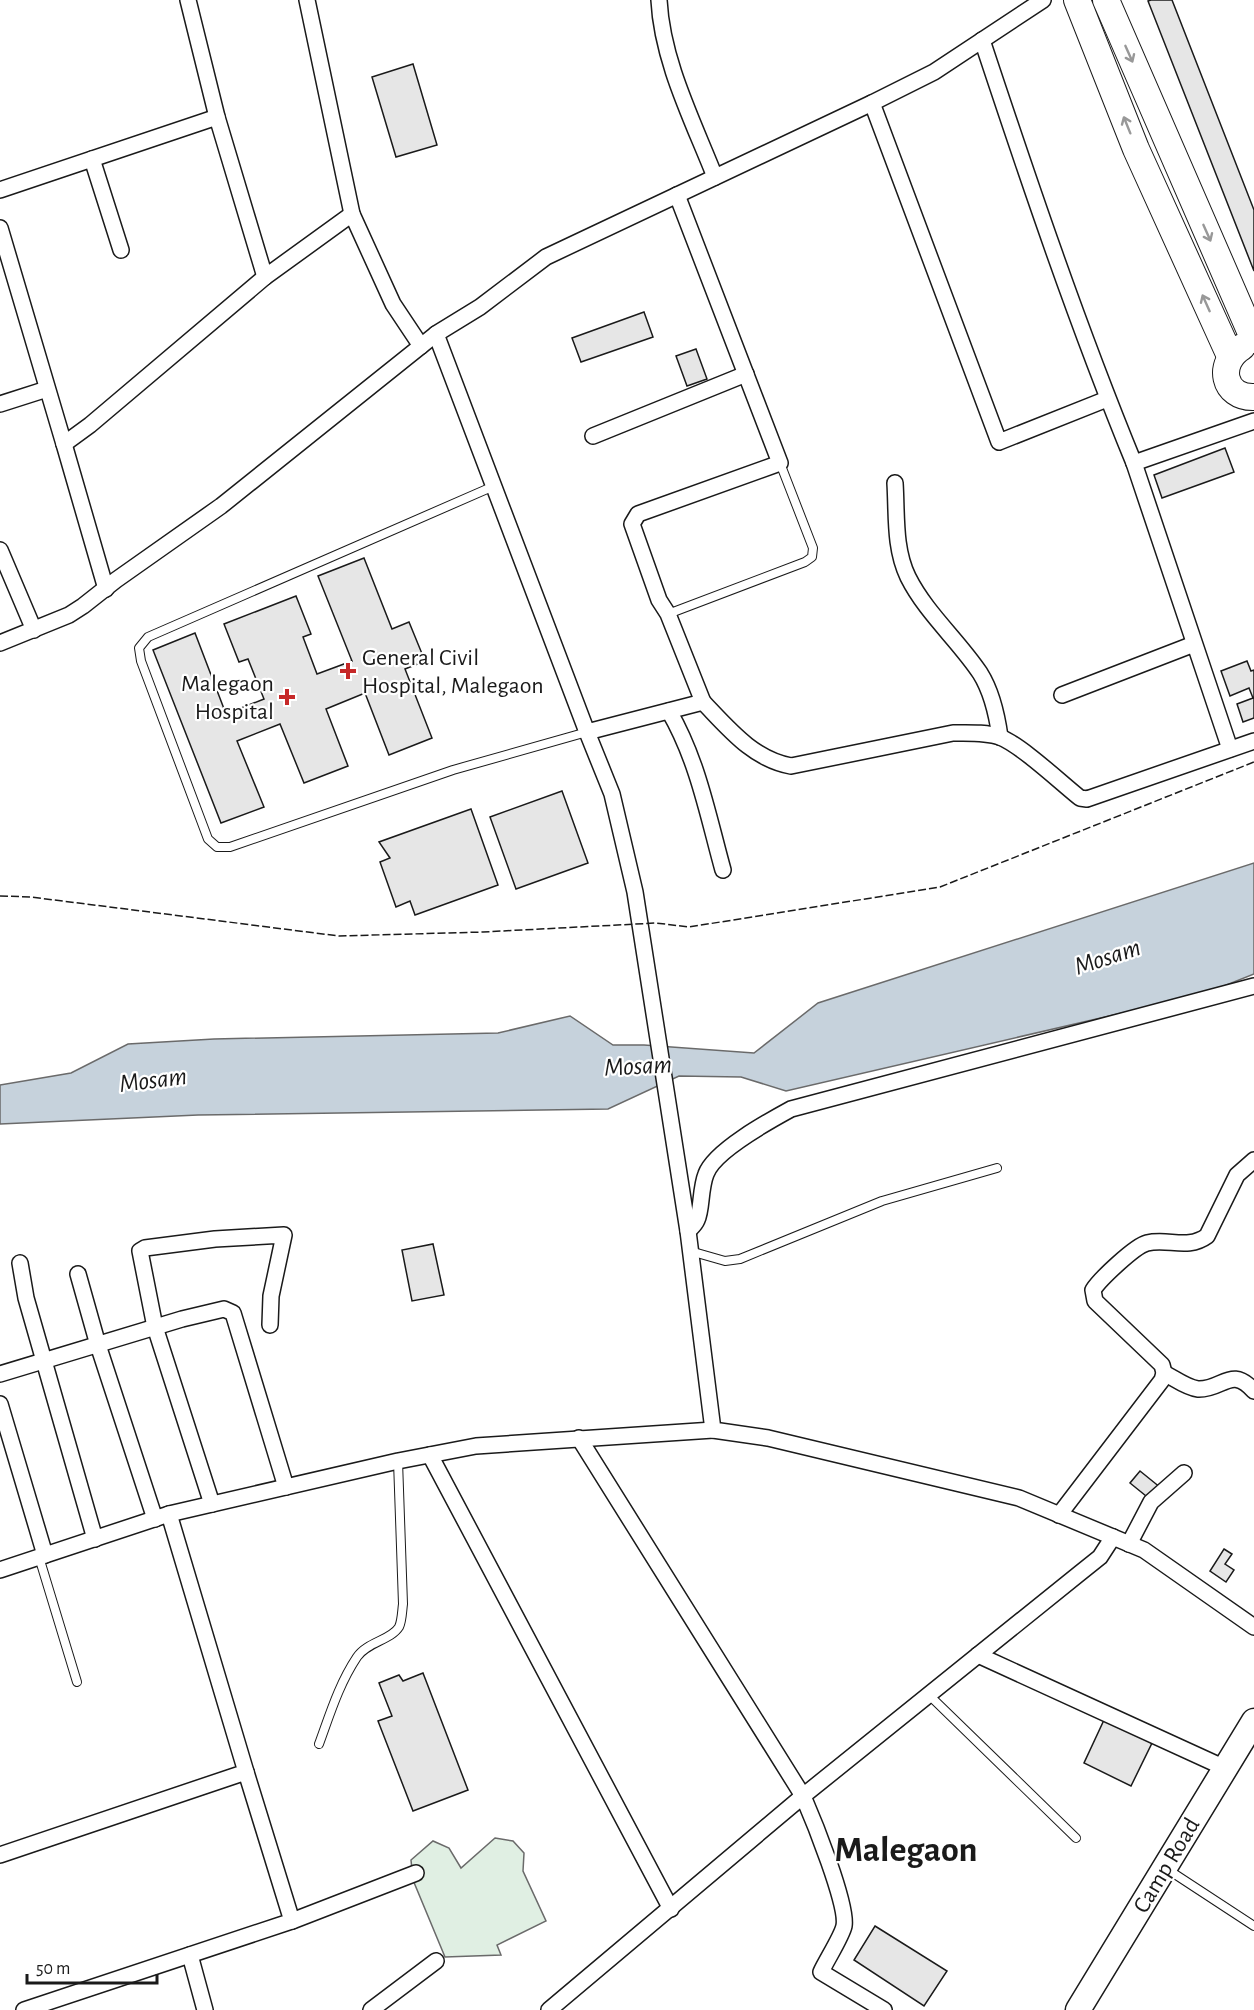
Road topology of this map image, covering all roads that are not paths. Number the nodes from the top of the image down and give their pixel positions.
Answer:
1 (188, 0) edge
2 (307, 0) edge
3 (659, 0) edge
4 (1042, 0) edge
5 (1077, 0) edge
6 (1106, 0) edge
7 (982, 40) junction
8 (872, 103) junction
9 (217, 117) junction
10 (92, 159) junction
11 (715, 177) junction
12 (0, 190) edge
13 (676, 195) junction
14 (352, 214) junction
15 (0, 228) edge
16 (121, 250) dead end
17 (265, 277) junction
18 (436, 334) junction
19 (1254, 340) edge
20 (421, 346) junction
21 (1254, 346) edge
22 (1230, 357) junction
23 (746, 374) junction
24 (47, 389) junction
25 (1107, 399) junction
26 (0, 404) edge
27 (1253, 405) edge
28 (593, 436) dead end
29 (64, 444) junction
30 (780, 463) junction
31 (1134, 463) junction
32 (896, 483) dead end
33 (494, 486) junction
34 (0, 550) edge
35 (106, 589) junction
36 (668, 614) junction
37 (34, 630) junction
38 (0, 643) edge
39 (1194, 644) junction
40 (1062, 695) dead end
41 (703, 702) junction
42 (669, 711) junction
43 (587, 732) junction
44 (1000, 737) junction
45 (1254, 741) edge
46 (1230, 749) junction
47 (723, 870) dead end
48 (1254, 986) edge
49 (1254, 1160) edge
50 (998, 1168) dead end
51 (687, 1231) junction
52 (690, 1251) junction
53 (20, 1263) dead end
54 (78, 1274) dead end
55 (270, 1325) dead end
56 (155, 1327) junction
57 (98, 1345) junction
58 (44, 1361) junction
59 (1164, 1372) junction
60 (0, 1374) edge
61 (1254, 1391) edge
62 (0, 1404) edge
63 (713, 1430) junction
64 (579, 1438) junction
65 (430, 1455) junction
66 (399, 1461) junction
67 (1184, 1473) dead end
68 (286, 1487) junction
69 (212, 1504) junction
70 (1059, 1515) junction
71 (162, 1517) junction
72 (1113, 1537) junction
73 (95, 1539) junction
74 (1129, 1544) junction
75 (42, 1556) junction
76 (0, 1570) edge
77 (1254, 1627) edge
78 (978, 1655) junction
79 (77, 1682) dead end
80 (929, 1695) junction
81 (1254, 1721) edge
82 (320, 1744) dead end
83 (1225, 1768) junction
84 (246, 1772) junction
85 (803, 1796) junction
86 (1076, 1838) dead end
87 (0, 1855) edge
88 (1165, 1868) junction
89 (416, 1873) dead end
90 (671, 1909) junction
91 (292, 1921) junction
92 (1254, 1926) edge
93 (190, 1955) junction
94 (436, 1961) dead end
95 (24, 2010) edge
96 (205, 2010) edge
97 (371, 2010) edge
98 (549, 2010) edge
99 (884, 2010) edge
100 (1078, 2010) edge

1 - 9 street
2 - 14 street
3 - 11 street
4 - 7 street
22 -> 5 highway
6 -> 19 highway
7 - 8 street
7 - 25 street
8 - 11 street
8 - 25 street
9 - 10 street
9 - 17 street
10 - 12 street
10 - 16 street
11 - 13 street
13 - 18 street
13 - 23 street
14 - 17 street
14 - 20 street
15 - 24 street
17 - 29 street
18 - 20 street
18 - 33 street
20 - 35 street
21 - 22 highway
22 - 27 highway
23 - 28 street
23 - 30 street
24 - 26 street
24 - 29 street
25 - 31 street
27 - 31 street
29 - 35 street
30 - 36 lane
30 - 36 street
31 - 39 street
32 - 44 street
33 - 43 street
33 - 43 lane
34 - 37 street
35 - 37 street
36 - 41 street
37 - 38 street
39 - 40 street
39 - 46 street
41 - 42 street
41 - 44 street
42 - 43 street
42 - 47 street
43 - 51 street
44 - 46 street
45 - 46 street
48 - 51 street
49 - 59 street
50 - 52 lane
51 - 52 street
52 - 63 street
53 - 58 street
54 - 57 street
55 - 56 street
56 - 57 street
56 - 68 street
56 - 69 street
57 - 58 street
57 - 71 street
58 - 60 street
58 - 73 street
59 - 61 street
59 - 70 street
62 - 75 street
63 - 64 street
63 - 70 street
64 - 65 street
64 - 85 street
65 - 66 street
65 - 90 street
66 - 68 street
66 - 82 lane
67 - 74 street
68 - 69 street
69 - 71 street
70 - 72 street
71 - 73 street
71 - 84 street
72 - 74 street
72 - 78 street
73 - 75 street
74 - 77 street
75 - 76 street
75 - 79 lane
78 - 80 street
78 - 83 street
80 - 85 street
80 - 86 lane
81 - 83 main road, Camp Road
83 - 88 main road, Camp Road
84 - 87 street
84 - 91 street
85 - 90 street
85 - 99 street
88 - 92 lane
88 - 100 main road, Camp Road
89 - 91 street
90 - 98 street
91 - 93 street
93 - 95 street
93 - 96 street
94 - 97 street

